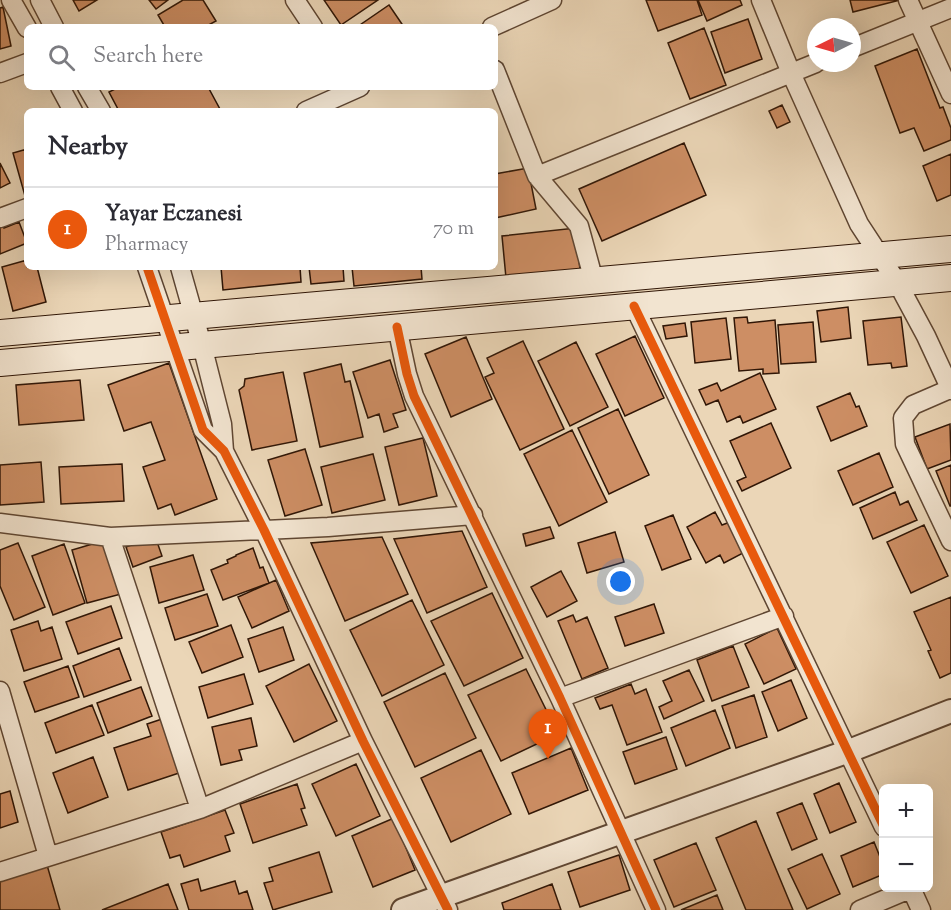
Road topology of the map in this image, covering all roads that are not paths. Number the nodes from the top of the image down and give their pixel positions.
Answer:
1 (11, 0) edge
2 (40, 0) edge
3 (295, 0) edge
4 (552, 0) edge
5 (761, 0) edge
6 (908, 0) edge
7 (951, 8) edge
8 (917, 22) junction
9 (25, 24) edge
10 (52, 24) edge
11 (311, 24) edge
12 (498, 24) edge
13 (861, 44) edge
14 (24, 64) edge
15 (807, 67) edge
16 (791, 73) junction
17 (0, 74) edge
18 (498, 78) edge
19 (62, 90) edge
20 (89, 90) edge
21 (352, 90) edge
22 (951, 94) edge
23 (71, 108) edge
24 (99, 108) edge
25 (313, 108) edge
26 (537, 176) junction
27 (24, 209) edge
28 (0, 218) edge
29 (951, 249) edge
30 (878, 256) junction
31 (148, 270) edge
32 (181, 270) edge
33 (951, 278) edge
34 (594, 281) junction
35 (897, 282) junction
36 (634, 306) junction
37 (194, 315) junction
38 (166, 319) junction
39 (397, 327) junction
40 (0, 333) edge
41 (202, 345) junction
42 (175, 347) junction
43 (0, 363) edge
44 (951, 389) edge
45 (224, 451) junction
46 (473, 515) junction
47 (0, 523) edge
48 (264, 530) junction
49 (110, 537) junction
50 (951, 541) edge
51 (784, 616) junction
52 (0, 691) edge
53 (560, 698) junction
54 (951, 711) edge
55 (363, 741) junction
56 (849, 751) junction
57 (200, 809) junction
58 (879, 816) edge
59 (621, 833) junction
60 (48, 856) junction
61 (0, 872) edge
62 (902, 892) edge
63 (913, 892) edge
64 (445, 903) edge
65 (403, 910) edge
66 (656, 910) edge
67 (860, 910) edge
68 (921, 910) edge

1 - 9 street
2 - 10 street
3 - 11 street
4 - 12 street
5 - 16 street
6 - 8 street
7 - 8 street
8 - 13 street
8 - 22 street
14 - 17 street
15 - 16 street
16 - 26 street
16 - 30 street
18 - 26 street
19 - 23 street
20 - 24 street
21 - 25 street
26 - 34 street
27 - 28 street
29 - 30 main road
30 - 34 main road
30 - 35 street
31 - 38 street
32 - 37 street
33 - 35 main road
34 - 37 main road
35 - 36 main road
35 - 44 street
36 - 39 main road
36 - 51 street
37 - 38 main road
37 - 41 street
38 - 40 main road
38 - 42 street
39 - 41 main road
39 - 46 street
41 - 42 main road
41 - 45 street
42 - 43 main road
42 - 45 street
44 - 50 street
45 - 48 street
46 - 48 street
46 - 53 street
47 - 49 street
48 - 49 street
48 - 55 street
49 - 57 street
51 - 53 street
51 - 56 street
52 - 60 street
53 - 59 street
54 - 56 street
55 - 57 street
55 - 64 street
56 - 58 street
56 - 59 street
57 - 60 street
59 - 64 street
59 - 66 street
60 - 61 street
62 - 67 street
63 - 68 street
64 - 65 street

